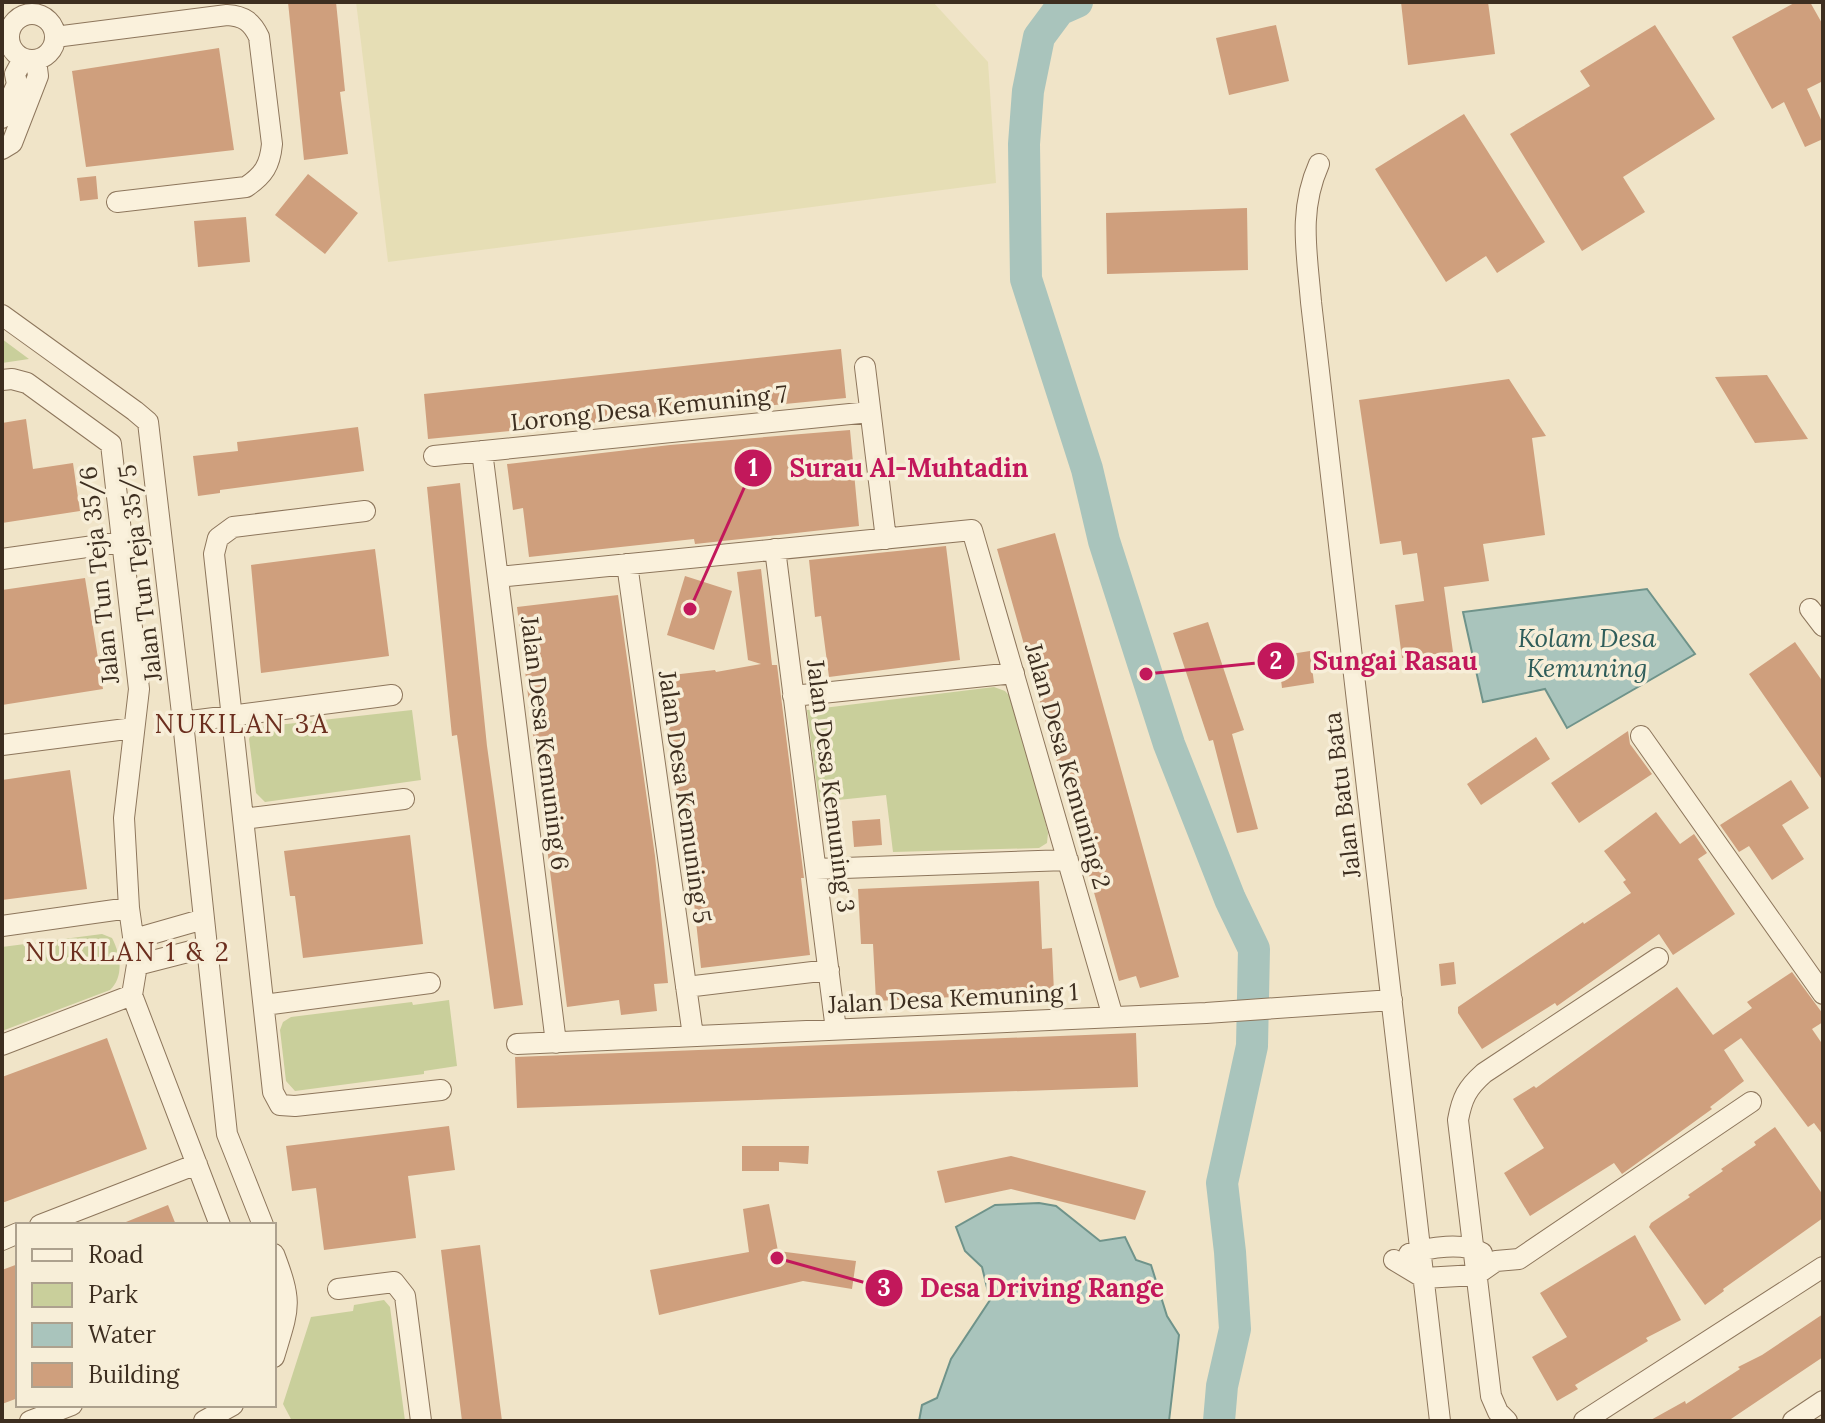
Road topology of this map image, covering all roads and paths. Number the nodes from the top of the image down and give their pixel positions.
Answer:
1 (38, 8) edge
2 (5, 31) edge
3 (55, 37) junction
4 (25, 64) junction
5 (2, 93) edge
6 (2, 118) edge
7 (2, 149) edge
8 (1319, 164) dead end
9 (117, 202) dead end
10 (2, 315) edge
11 (865, 367) dead end
12 (2, 380) edge
13 (870, 412) junction
14 (482, 451) junction
15 (434, 456) dead end
16 (365, 511) dead end
17 (886, 539) junction
18 (122, 542) junction
19 (775, 549) junction
20 (2, 559) edge
21 (627, 564) junction
22 (498, 577) junction
23 (1810, 609) dead end
24 (1823, 626) edge
25 (1014, 673) junction
26 (392, 695) dead end
27 (793, 696) junction
28 (232, 716) junction
29 (183, 722) junction
30 (134, 728) junction
31 (1641, 736) dead end
32 (2, 745) edge
33 (404, 799) dead end
34 (243, 819) junction
35 (1068, 860) junction
36 (816, 869) junction
37 (129, 908) junction
38 (204, 919) junction
39 (2, 926) edge
40 (134, 939) junction
41 (207, 947) junction
42 (1658, 958) dead end
43 (137, 965) junction
44 (829, 970) junction
45 (430, 983) dead end
46 (686, 987) junction
47 (1823, 994) edge
48 (132, 995) junction
49 (1392, 1000) junction
50 (264, 1005) junction
51 (1113, 1017) junction
52 (836, 1030) junction
53 (693, 1036) junction
54 (556, 1043) junction
55 (517, 1044) dead end
56 (2, 1045) edge
57 (441, 1090) dead end
58 (1751, 1102) dead end
59 (197, 1164) junction
60 (45, 1223) edge
61 (219, 1223) edge
62 (262, 1223) edge
63 (1472, 1246) junction
64 (1421, 1250) junction
65 (276, 1259) edge
66 (1496, 1261) junction
67 (1823, 1267) edge
68 (1476, 1275) junction
69 (1424, 1278) junction
70 (338, 1289) dead end
71 (276, 1350) edge
72 (1823, 1401) edge
73 (67, 1407) edge
74 (229, 1407) edge
75 (30, 1421) edge
76 (204, 1421) edge
77 (421, 1421) edge
78 (1440, 1421) edge
79 (1507, 1421) edge
80 (1584, 1421) edge
81 (1793, 1421) edge

1 - 2 street
1 - 3 street
2 - 4 street
3 - 4 street
3 - 9 street
4 - 5 street
4 - 6 street
4 - 7 street
8 - 49 street, Jalan Batu Bata
10 - 29 street, Jalan Tun Teja 35/5
11 - 13 street
12 - 18 street, Jalan Tun Teja 35/6
13 - 14 street, Lorong Desa Kemuning 7
13 - 17 street
14 - 15 street, Lorong Desa Kemuning 7
14 - 22 street, Jalan Desa Kemuning 6
16 - 28 street
17 - 19 street
17 - 25 street, Jalan Desa Kemuning 2
18 - 20 street
18 - 30 street, Jalan Tun Teja 35/6
19 - 21 street
19 - 27 street, Jalan Desa Kemuning 3
21 - 22 street
21 - 46 street, Jalan Desa Kemuning 5
22 - 54 street, Jalan Desa Kemuning 6
23 - 24 street
25 - 27 street
25 - 35 street, Jalan Desa Kemuning 2
26 - 28 street
27 - 36 street, Jalan Desa Kemuning 3
28 - 29 street
28 - 34 street
29 - 38 street, Jalan Tun Teja 35/5
30 - 32 street
30 - 37 street, Jalan Tun Teja 35/6
31 - 47 street
33 - 34 street
34 - 50 street
35 - 36 street
35 - 51 street, Jalan Desa Kemuning 2
36 - 44 street, Jalan Desa Kemuning 3
37 - 39 street
37 - 40 street, Jalan Tun Teja 35/6
38 - 40 street
38 - 41 street, Jalan Tun Teja 35/5
40 - 43 street, Jalan Tun Teja 35/6
41 - 43 street
41 - 62 street, Jalan Tun Teja 35/5
42 - 63 street
43 - 48 street, Jalan Tun Teja 35/6
44 - 46 street
44 - 52 street, Jalan Desa Kemuning 3
45 - 50 street
46 - 53 street, Jalan Desa Kemuning 5
48 - 56 street
48 - 59 street
49 - 51 street, Jalan Desa Kemuning 1
49 - 64 street, Jalan Batu Bata
50 - 57 street
51 - 52 street, Jalan Desa Kemuning 1
52 - 53 street, Jalan Desa Kemuning 1
53 - 54 street, Jalan Desa Kemuning 1
54 - 55 street, Jalan Desa Kemuning 1
58 - 66 street
59 - 60 street
59 - 61 street
63 - 64 street
63 - 66 street
63 - 68 street
64 - 69 street
65 - 71 street
66 - 68 street
67 - 80 street
68 - 69 street
68 - 79 street
69 - 78 street
70 - 77 street
72 - 81 street
73 - 75 street
74 - 76 street

